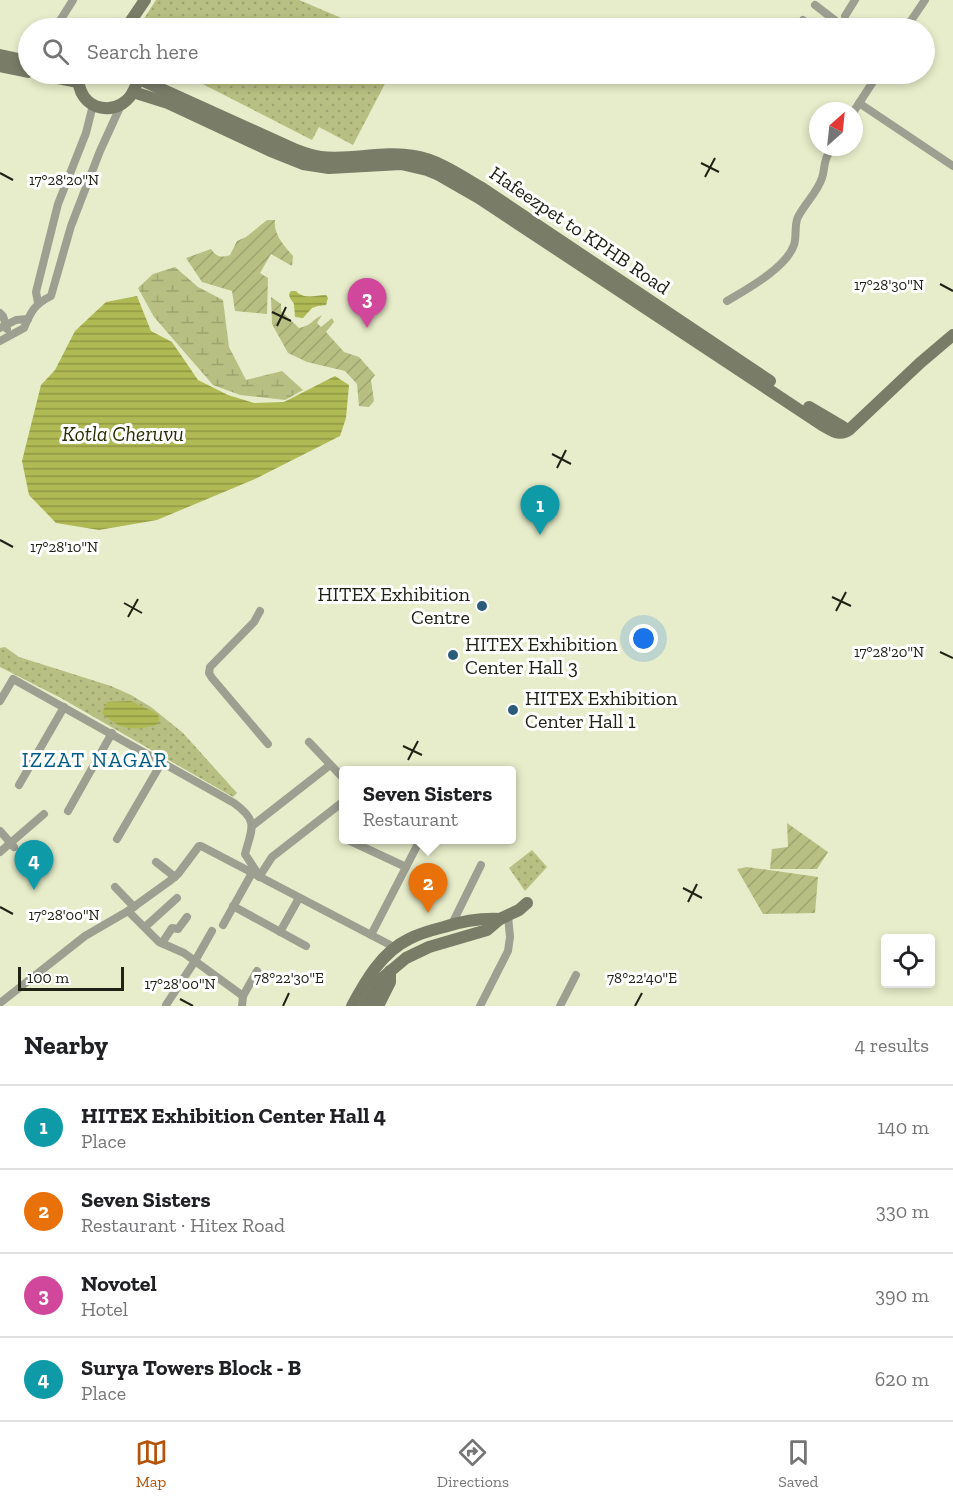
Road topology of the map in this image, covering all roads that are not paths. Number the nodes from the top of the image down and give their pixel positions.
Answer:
1 (73, 0) edge
2 (146, 0) edge
3 (855, 0) edge
4 (925, 0) edge
5 (815, 5) dead end
6 (845, 16) dead end
7 (62, 18) edge
8 (133, 18) edge
9 (833, 18) edge
10 (913, 18) edge
11 (0, 55) edge
12 (18, 59) edge
13 (0, 66) edge
14 (18, 70) edge
15 (79, 84) edge
16 (135, 84) edge
17 (153, 84) edge
18 (871, 84) edge
19 (134, 92) junction
20 (859, 102) edge
21 (93, 105) junction
22 (121, 105) junction
23 (863, 111) edge
24 (828, 156) edge
25 (953, 166) edge
26 (727, 301) dead end
27 (38, 303) junction
28 (0, 313) edge
29 (28, 319) junction
30 (3, 327) edge
31 (953, 335) edge
32 (10, 336) junction
33 (0, 341) edge
34 (850, 429) junction
35 (260, 611) dead end
36 (0, 701) edge
37 (64, 707) junction
38 (112, 734) junction
39 (309, 742) dead end
40 (268, 744) dead end
41 (162, 762) junction
42 (330, 765) junction
43 (339, 774) edge
44 (19, 785) dead end
45 (339, 805) edge
46 (69, 811) dead end
47 (44, 814) dead end
48 (252, 826) junction
49 (0, 831) edge
50 (117, 839) dead end
51 (358, 844) edge
52 (418, 844) edge
53 (12, 845) junction
54 (0, 852) edge
55 (156, 862) dead end
56 (481, 865) dead end
57 (406, 867) junction
58 (256, 875) junction
59 (175, 876) junction
60 (115, 887) dead end
61 (177, 898) dead end
62 (299, 898) junction
63 (527, 903) dead end
64 (233, 906) junction
65 (131, 909) junction
66 (187, 917) dead end
67 (504, 917) junction
68 (452, 924) junction
69 (223, 925) dead end
70 (145, 927) junction
71 (212, 931) dead end
72 (280, 932) junction
73 (372, 935) junction
74 (162, 943) junction
75 (306, 946) dead end
76 (394, 947) junction
77 (195, 961) junction
78 (257, 971) dead end
79 (390, 971) junction
80 (576, 975) dead end
81 (243, 1001) edge
82 (0, 1003) edge
83 (166, 1005) edge
84 (352, 1006) edge
85 (365, 1006) edge
86 (378, 1006) edge
87 (480, 1006) edge
88 (561, 1006) edge

1 - 7 street
2 - 8 main road
3 - 6 street
4 - 10 street
5 - 9 street
11 - 12 main road
13 - 14 main road
15 - 21 main road
16 - 19 main road, Hafeezpet to KPHB Road
17 - 34 main road, Hafeezpet to KPHB Road
18 - 20 street
19 - 22 main road
19 - 34 main road
21 - 22 main road
21 - 27 street
22 - 27 street
23 - 25 street
24 - 26 street
27 - 29 street
28 - 30 street
29 - 30 street
29 - 32 street
30 - 32 street
31 - 34 main road
32 - 33 street
35 - 40 street
36 - 37 street
37 - 38 street
37 - 44 street
38 - 41 street
38 - 46 street
39 - 42 street
41 - 48 street
41 - 50 street
42 - 43 street
42 - 48 street
45 - 58 street
47 - 53 street
48 - 58 street
49 - 53 street
51 - 57 street
52 - 57 street
53 - 54 street
55 - 59 street
56 - 68 street
57 - 73 street
58 - 59 street
58 - 62 street
58 - 64 street
59 - 65 street
60 - 65 street
61 - 70 street
62 - 72 street
62 - 73 street
63 - 67 main road
64 - 69 street
64 - 72 street
65 - 70 street
65 - 82 street
66 - 74 street
67 - 68 main road
67 - 79 main road
67 - 87 street
68 - 76 main road
70 - 74 street
71 - 77 street
72 - 75 street
73 - 76 street
74 - 77 street
76 - 84 main road
77 - 81 street
77 - 83 street
78 - 81 street
79 - 85 main road
79 - 86 main road
80 - 88 street

